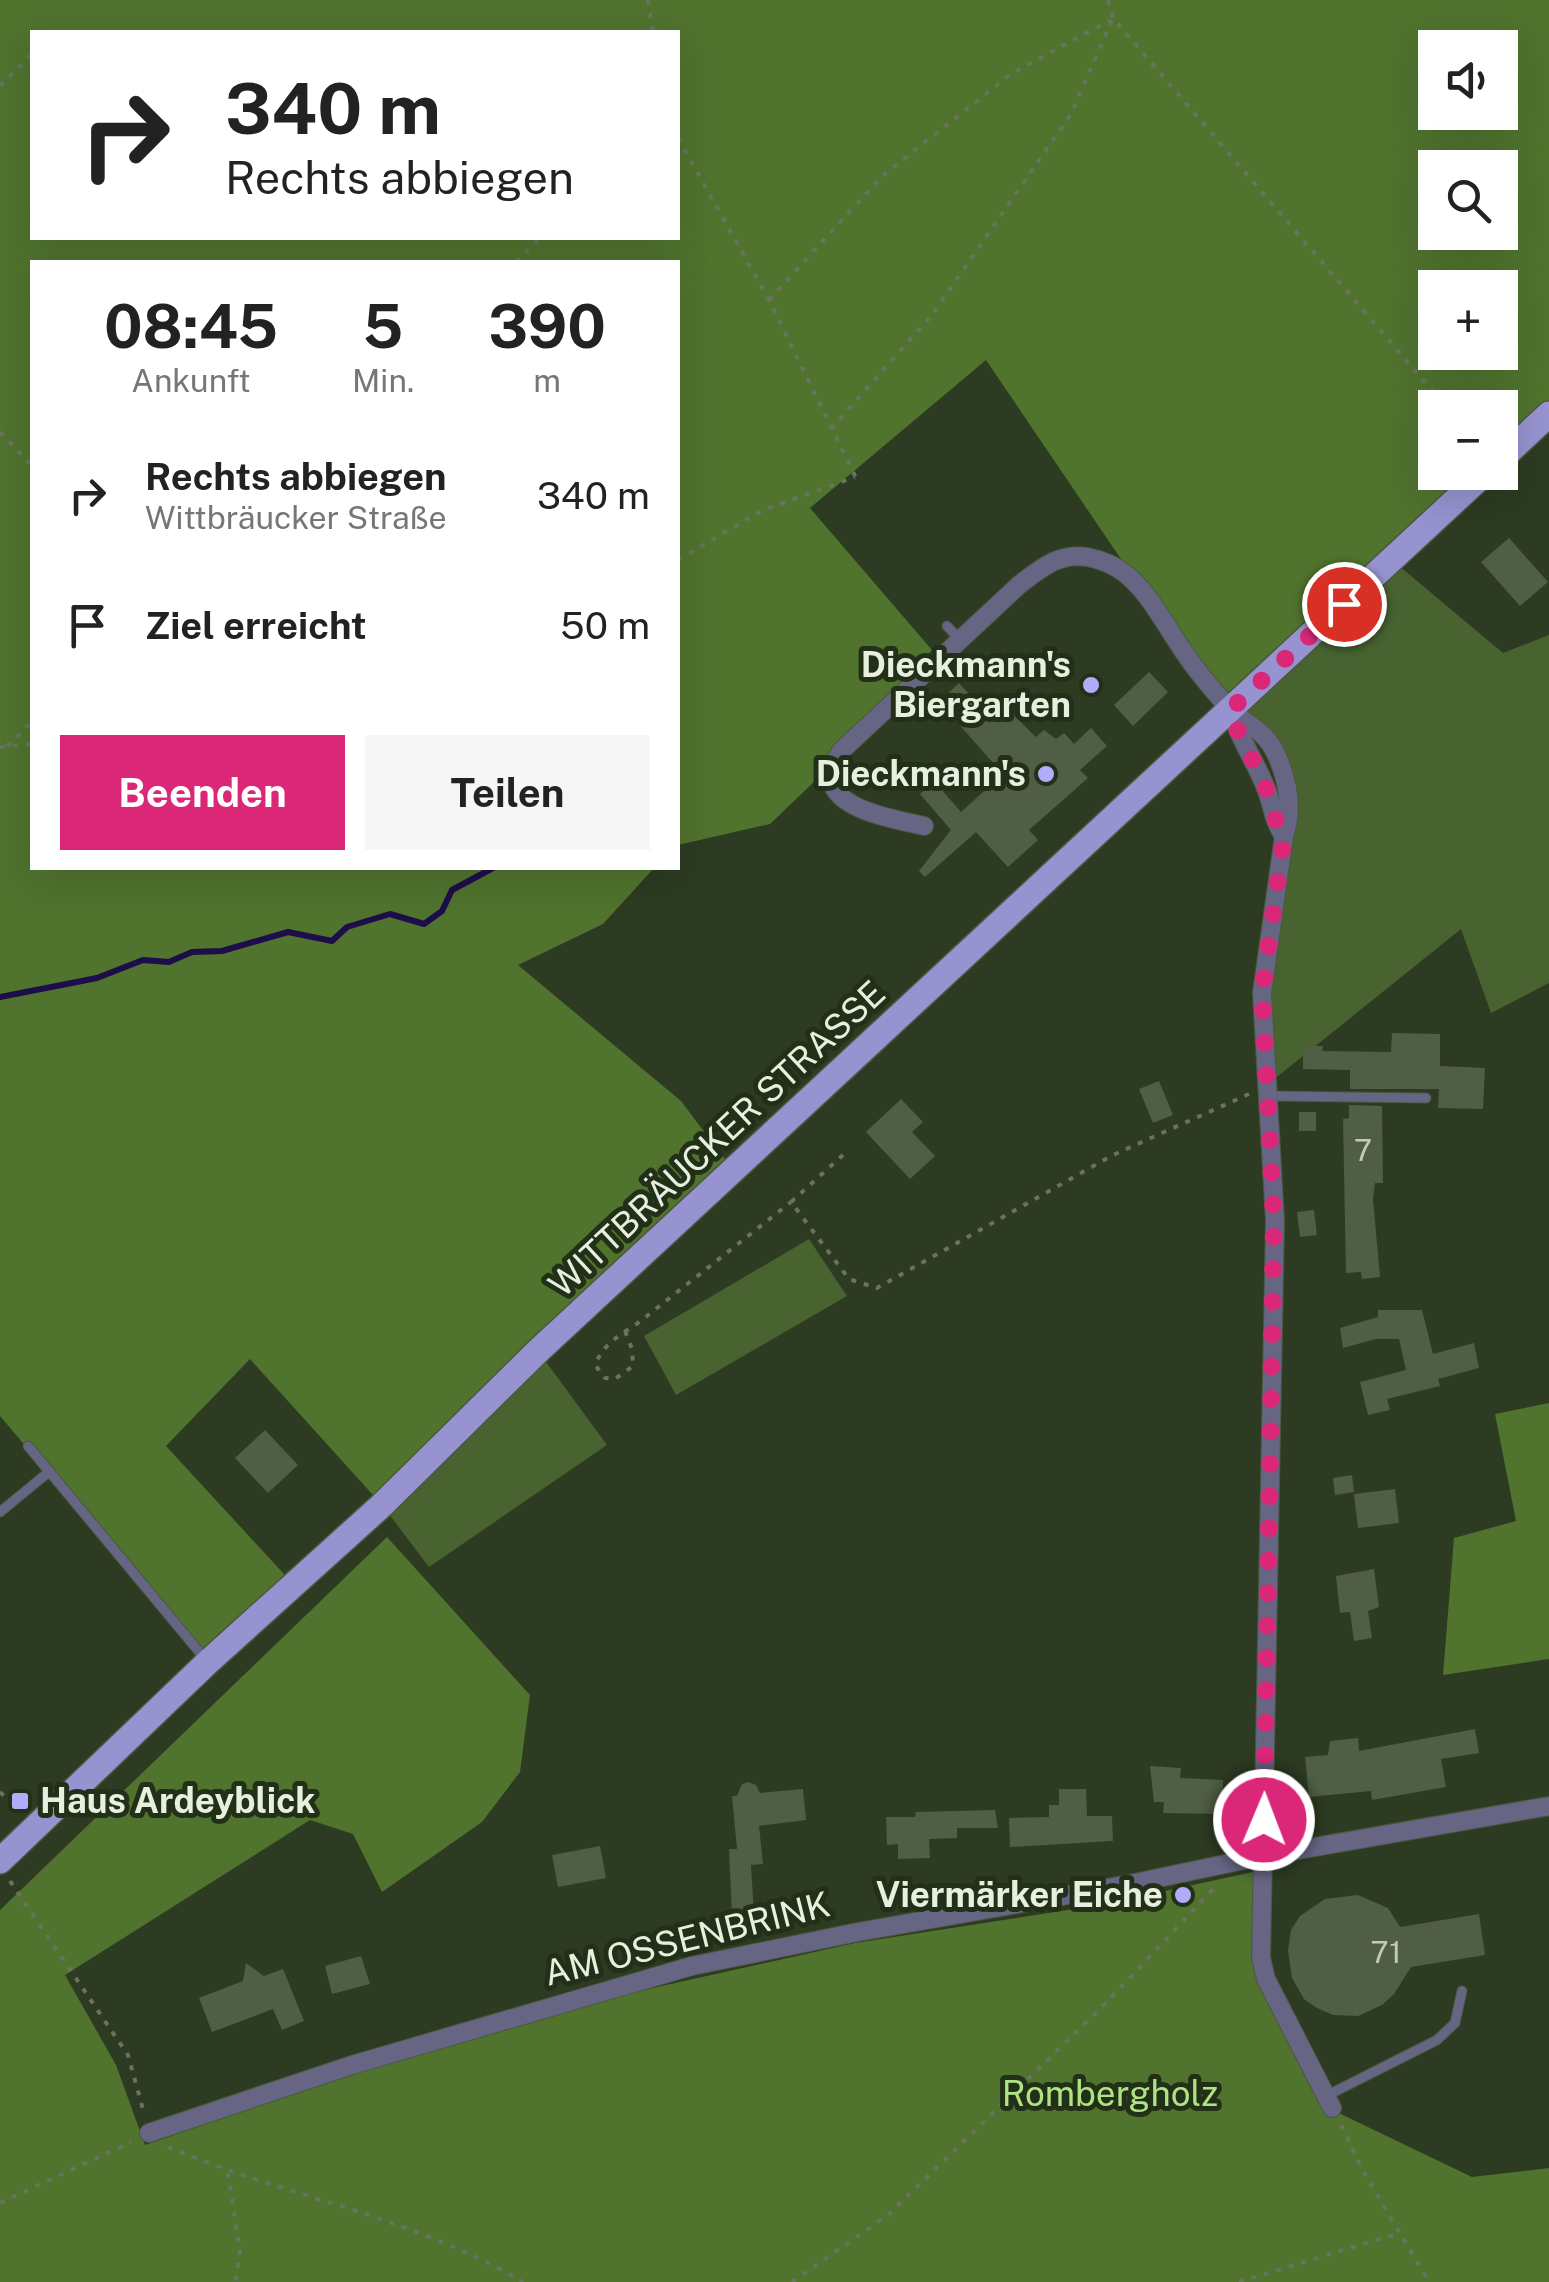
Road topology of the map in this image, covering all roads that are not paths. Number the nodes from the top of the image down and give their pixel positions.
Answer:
1 (1549, 414) edge
2 (1518, 443) edge
3 (1467, 490) edge
4 (948, 626) dead end
5 (961, 642) junction
6 (1230, 710) junction
7 (924, 826) dead end
8 (1267, 1090) junction
9 (1426, 1098) dead end
10 (28, 1446) dead end
11 (50, 1471) junction
12 (0, 1512) edge
13 (208, 1662) junction
14 (1549, 1806) edge
15 (1263, 1856) junction
16 (5, 1871) edge
17 (1462, 1991) dead end
18 (1329, 2102) joint
19 (149, 2133) road end

1 - 2 main road
3 - 6 main road, WITTBRÄUCKER STRASSE
4 - 5 lane
5 - 6 street
5 - 7 street
6 - 8 street
6 - 13 main road, WITTBRÄUCKER STRASSE
8 - 9 lane
8 - 15 street
10 - 11 lane
11 - 12 lane
11 - 13 lane
13 - 16 main road, WITTBRÄUCKER STRASSE
14 - 15 street, AM OSSENBRINK
15 - 18 street
15 - 19 street, AM OSSENBRINK
17 - 18 lane

